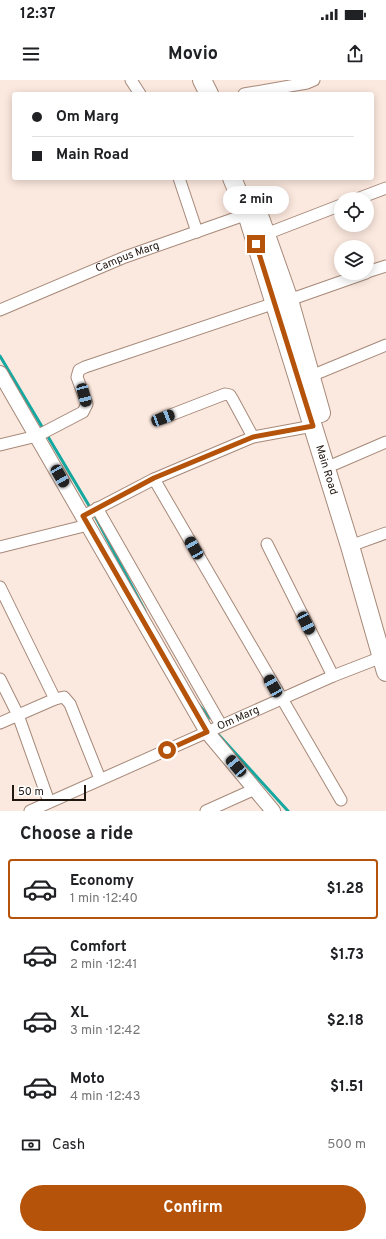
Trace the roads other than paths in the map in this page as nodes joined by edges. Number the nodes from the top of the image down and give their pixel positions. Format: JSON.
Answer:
{"nodes":[{"id":1,"x":131,"y":80,"type":"edge"},
{"id":2,"x":191,"y":80,"type":"edge"},
{"id":3,"x":202,"y":80,"type":"edge"},
{"id":4,"x":314,"y":80,"type":"edge"},
{"id":5,"x":139,"y":92,"type":"edge"},
{"id":6,"x":196,"y":92,"type":"edge"},
{"id":7,"x":208,"y":92,"type":"edge"},
{"id":8,"x":255,"y":92,"type":"edge"},
{"id":9,"x":180,"y":180,"type":"edge"},
{"id":10,"x":233,"y":180,"type":"edge"},
{"id":11,"x":244,"y":180,"type":"edge"},
{"id":12,"x":386,"y":188,"type":"edge"},
{"id":13,"x":374,"y":193,"type":"edge"},
{"id":14,"x":334,"y":208,"type":"edge"},
{"id":15,"x":252,"y":212,"type":"junction"},
{"id":16,"x":197,"y":232,"type":"junction"},
{"id":17,"x":266,"y":234,"type":"junction"},
{"id":18,"x":386,"y":266,"type":"edge"},
{"id":19,"x":374,"y":270,"type":"edge"},
{"id":20,"x":346,"y":280,"type":"edge"},
{"id":21,"x":282,"y":302,"type":"junction"},
{"id":22,"x":0,"y":310,"type":"edge"},
{"id":23,"x":386,"y":345,"type":"edge"},
{"id":24,"x":0,"y":373,"type":"edge"},
{"id":25,"x":311,"y":376,"type":"junction"},
{"id":26,"x":163,"y":418,"type":"dead end"},
{"id":27,"x":313,"y":426,"type":"junction"},
{"id":28,"x":37,"y":436,"type":"junction"},
{"id":29,"x":253,"y":437,"type":"junction"},
{"id":30,"x":386,"y":442,"type":"edge"},
{"id":31,"x":0,"y":445,"type":"edge"},
{"id":32,"x":335,"y":464,"type":"junction"},
{"id":33,"x":154,"y":478,"type":"junction"},
{"id":34,"x":90,"y":514,"type":"junction"},
{"id":35,"x":386,"y":533,"type":"edge"},
{"id":36,"x":267,"y":544,"type":"dead end"},
{"id":37,"x":355,"y":544,"type":"junction"},
{"id":38,"x":0,"y":548,"type":"edge"},
{"id":39,"x":0,"y":587,"type":"edge"},
{"id":40,"x":383,"y":633,"type":"edge"},
{"id":41,"x":384,"y":665,"type":"edge"},
{"id":42,"x":333,"y":676,"type":"junction"},
{"id":43,"x":0,"y":680,"type":"edge"},
{"id":44,"x":55,"y":700,"type":"junction"},
{"id":45,"x":281,"y":700,"type":"junction"},
{"id":46,"x":18,"y":715,"type":"junction"},
{"id":47,"x":0,"y":723,"type":"edge"},
{"id":48,"x":221,"y":726,"type":"junction"},
{"id":49,"x":207,"y":732,"type":"junction"},
{"id":50,"x":100,"y":779,"type":"junction"},
{"id":51,"x":255,"y":789,"type":"junction"},
{"id":52,"x":341,"y":800,"type":"dead end"},
{"id":53,"x":40,"y":808,"type":"edge"},
{"id":54,"x":206,"y":811,"type":"edge"},
{"id":55,"x":273,"y":811,"type":"edge"}],
"edges":[{"from":1,"to":5,"type":"street"},
{"from":2,"to":6,"type":"main road"},
{"from":3,"to":7,"type":"main road"},
{"from":4,"to":8,"type":"street"},
{"from":9,"to":16,"type":"street"},
{"from":10,"to":15,"type":"main road","name":"Main Road"},
{"from":11,"to":15,"type":"main road","name":"Main Road"},
{"from":12,"to":13,"type":"street"},
{"from":14,"to":17,"type":"street"},
{"from":15,"to":16,"type":"street","name":"Campus Marg"},
{"from":15,"to":17,"type":"main road","name":"Main Road"},
{"from":15,"to":21,"type":"main road","name":"Main Road"},
{"from":16,"to":22,"type":"street","name":"Campus Marg"},
{"from":17,"to":21,"type":"main road","name":"Main Road"},
{"from":18,"to":19,"type":"street"},
{"from":20,"to":21,"type":"street"},
{"from":21,"to":25,"type":"main road","name":"Main Road"},
{"from":21,"to":27,"type":"main road","name":"Main Road"},
{"from":21,"to":28,"type":"street"},
{"from":23,"to":25,"type":"street"},
{"from":24,"to":28,"type":"street"},
{"from":25,"to":32,"type":"main road","name":"Main Road"},
{"from":26,"to":29,"type":"street"},
{"from":27,"to":29,"type":"street"},
{"from":27,"to":37,"type":"main road","name":"Main Road"},
{"from":28,"to":31,"type":"street"},
{"from":28,"to":34,"type":"street"},
{"from":29,"to":33,"type":"street"},
{"from":30,"to":32,"type":"street"},
{"from":32,"to":37,"type":"main road","name":"Main Road"},
{"from":33,"to":34,"type":"street"},
{"from":33,"to":45,"type":"street"},
{"from":34,"to":38,"type":"street"},
{"from":34,"to":48,"type":"street"},
{"from":34,"to":49,"type":"street"},
{"from":35,"to":37,"type":"street"},
{"from":36,"to":42,"type":"street"},
{"from":37,"to":40,"type":"main road","name":"Main Road"},
{"from":39,"to":44,"type":"street"},
{"from":40,"to":41,"type":"main road","name":"Main Road"},
{"from":41,"to":42,"type":"street","name":"Om Marg"},
{"from":42,"to":45,"type":"street","name":"Om Marg"},
{"from":43,"to":46,"type":"street"},
{"from":44,"to":46,"type":"street"},
{"from":44,"to":50,"type":"street"},
{"from":45,"to":48,"type":"street","name":"Om Marg"},
{"from":45,"to":52,"type":"street"},
{"from":46,"to":47,"type":"street"},
{"from":46,"to":53,"type":"street"},
{"from":48,"to":49,"type":"street","name":"Om Marg"},
{"from":49,"to":50,"type":"street","name":"Om Marg"},
{"from":49,"to":51,"type":"street"},
{"from":50,"to":53,"type":"street","name":"Om Marg"},
{"from":51,"to":54,"type":"street"},
{"from":51,"to":55,"type":"street"}]}
